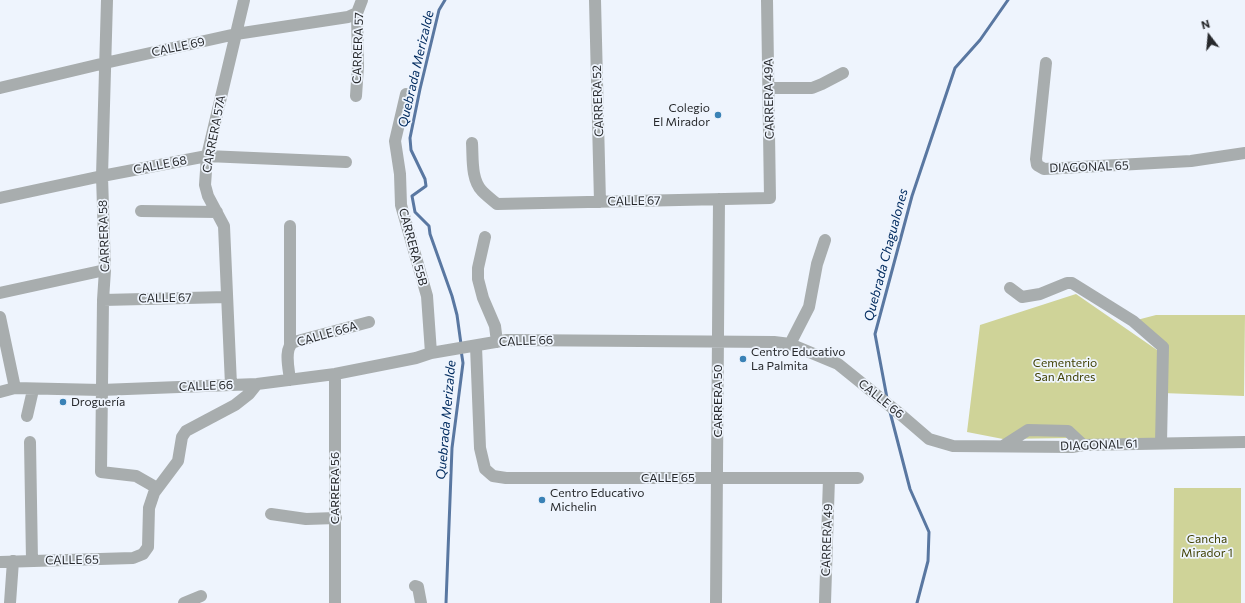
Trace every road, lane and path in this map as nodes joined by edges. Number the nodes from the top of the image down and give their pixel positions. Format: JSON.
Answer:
{"nodes":[{"id":1,"x":107,"y":0,"type":"edge"},
{"id":2,"x":244,"y":0,"type":"edge"},
{"id":3,"x":362,"y":0,"type":"edge"},
{"id":4,"x":595,"y":0,"type":"edge"},
{"id":5,"x":767,"y":0,"type":"edge"},
{"id":6,"x":357,"y":13,"type":"junction"},
{"id":7,"x":236,"y":34,"type":"junction"},
{"id":8,"x":105,"y":62,"type":"junction"},
{"id":9,"x":1046,"y":63,"type":"dead end"},
{"id":10,"x":843,"y":73,"type":"dead end"},
{"id":11,"x":0,"y":88,"type":"edge"},
{"id":12,"x":769,"y":88,"type":"junction"},
{"id":13,"x":406,"y":94,"type":"dead end"},
{"id":14,"x":356,"y":96,"type":"dead end"},
{"id":15,"x":472,"y":143,"type":"dead end"},
{"id":16,"x":1245,"y":153,"type":"edge"},
{"id":17,"x":207,"y":156,"type":"junction"},
{"id":18,"x":346,"y":162,"type":"dead end"},
{"id":19,"x":102,"y":176,"type":"junction"},
{"id":20,"x":0,"y":198,"type":"edge"},
{"id":21,"x":770,"y":198,"type":"joint"},
{"id":22,"x":719,"y":199,"type":"junction"},
{"id":23,"x":600,"y":202,"type":"junction"},
{"id":24,"x":141,"y":211,"type":"dead end"},
{"id":25,"x":217,"y":212,"type":"junction"},
{"id":26,"x":290,"y":226,"type":"dead end"},
{"id":27,"x":485,"y":237,"type":"dead end"},
{"id":28,"x":825,"y":240,"type":"dead end"},
{"id":29,"x":106,"y":270,"type":"junction"},
{"id":30,"x":1010,"y":288,"type":"dead end"},
{"id":31,"x":0,"y":293,"type":"edge"},
{"id":32,"x":227,"y":297,"type":"junction"},
{"id":33,"x":103,"y":300,"type":"junction"},
{"id":34,"x":0,"y":317,"type":"edge"},
{"id":35,"x":369,"y":322,"type":"dead end"},
{"id":36,"x":717,"y":341,"type":"junction"},
{"id":37,"x":497,"y":342,"type":"junction"},
{"id":38,"x":790,"y":344,"type":"junction"},
{"id":39,"x":475,"y":346,"type":"junction"},
{"id":40,"x":289,"y":347,"type":"junction"},
{"id":41,"x":431,"y":353,"type":"junction"},
{"id":42,"x":335,"y":374,"type":"junction"},
{"id":43,"x":290,"y":380,"type":"junction"},
{"id":44,"x":257,"y":384,"type":"junction"},
{"id":45,"x":231,"y":385,"type":"junction"},
{"id":46,"x":15,"y":388,"type":"junction"},
{"id":47,"x":33,"y":390,"type":"junction"},
{"id":48,"x":101,"y":390,"type":"junction"},
{"id":49,"x":0,"y":392,"type":"edge"},
{"id":50,"x":27,"y":416,"type":"dead end"},
{"id":51,"x":30,"y":442,"type":"dead end"},
{"id":52,"x":1245,"y":442,"type":"edge"},
{"id":53,"x":1161,"y":443,"type":"junction"},
{"id":54,"x":1083,"y":445,"type":"junction"},
{"id":55,"x":953,"y":446,"type":"joint"},
{"id":56,"x":1003,"y":446,"type":"junction"},
{"id":57,"x":718,"y":478,"type":"junction"},
{"id":58,"x":829,"y":478,"type":"junction"},
{"id":59,"x":858,"y":478,"type":"dead end"},
{"id":60,"x":157,"y":488,"type":"junction"},
{"id":61,"x":271,"y":514,"type":"dead end"},
{"id":62,"x":336,"y":518,"type":"junction"},
{"id":63,"x":13,"y":561,"type":"junction"},
{"id":64,"x":32,"y":561,"type":"junction"},
{"id":65,"x":0,"y":562,"type":"edge"},
{"id":66,"x":415,"y":586,"type":"dead end"},
{"id":67,"x":201,"y":596,"type":"dead end"},
{"id":68,"x":10,"y":603,"type":"edge"},
{"id":69,"x":184,"y":603,"type":"edge"},
{"id":70,"x":335,"y":603,"type":"edge"},
{"id":71,"x":421,"y":603,"type":"edge"},
{"id":72,"x":716,"y":603,"type":"edge"},
{"id":73,"x":826,"y":603,"type":"edge"}],
"edges":[{"from":1,"to":8,"type":"street","name":"CARRERA 58"},
{"from":2,"to":7,"type":"street","name":"CARRERA 57A"},
{"from":3,"to":6,"type":"street","name":"CARRERA 57"},
{"from":4,"to":23,"type":"street","name":"CARRERA 52"},
{"from":5,"to":12,"type":"street","name":"CARRERA 49A"},
{"from":6,"to":7,"type":"street","name":"CALLE 69"},
{"from":6,"to":14,"type":"street","name":"CARRERA 57"},
{"from":7,"to":8,"type":"street","name":"CALLE 69"},
{"from":7,"to":17,"type":"street","name":"CARRERA 57A"},
{"from":8,"to":11,"type":"street","name":"CALLE 69"},
{"from":8,"to":19,"type":"street","name":"CARRERA 58"},
{"from":9,"to":16,"type":"street","name":"DIAGONAL 65"},
{"from":10,"to":12,"type":"street"},
{"from":12,"to":21,"type":"street","name":"CARRERA 49A"},
{"from":13,"to":41,"type":"street","name":"CARRERA 55B"},
{"from":15,"to":23,"type":"street","name":"CALLE 67"},
{"from":17,"to":18,"type":"street","name":"CALLE 68"},
{"from":17,"to":19,"type":"street","name":"CALLE 68"},
{"from":17,"to":25,"type":"street","name":"CARRERA 57A"},
{"from":19,"to":20,"type":"street","name":"CALLE 68"},
{"from":19,"to":29,"type":"street","name":"CARRERA 58"},
{"from":21,"to":22,"type":"street","name":"CALLE 67"},
{"from":22,"to":23,"type":"street","name":"CALLE 67"},
{"from":22,"to":36,"type":"street","name":"CARRERA 50"},
{"from":24,"to":25,"type":"street"},
{"from":25,"to":32,"type":"street","name":"CARRERA 57A"},
{"from":26,"to":40,"type":"street"},
{"from":27,"to":37,"type":"street"},
{"from":28,"to":38,"type":"street"},
{"from":29,"to":31,"type":"street"},
{"from":29,"to":33,"type":"street","name":"CARRERA 58"},
{"from":30,"to":53,"type":"street"},
{"from":32,"to":33,"type":"street","name":"CALLE 67"},
{"from":32,"to":45,"type":"street","name":"CARRERA 57A"},
{"from":33,"to":48,"type":"street","name":"CARRERA 58"},
{"from":34,"to":46,"type":"street"},
{"from":35,"to":40,"type":"street","name":"CALLE 66A"},
{"from":36,"to":37,"type":"street","name":"CALLE 66"},
{"from":36,"to":38,"type":"street","name":"CALLE 66"},
{"from":36,"to":57,"type":"street","name":"CARRERA 50"},
{"from":37,"to":39,"type":"street","name":"CALLE 66"},
{"from":38,"to":55,"type":"street","name":"CALLE 66"},
{"from":39,"to":41,"type":"street","name":"CALLE 66"},
{"from":39,"to":57,"type":"street","name":"CALLE 65"},
{"from":40,"to":43,"type":"street"},
{"from":41,"to":42,"type":"street","name":"CALLE 66"},
{"from":42,"to":43,"type":"street","name":"CALLE 66"},
{"from":42,"to":62,"type":"street","name":"CARRERA 56"},
{"from":43,"to":44,"type":"street","name":"CALLE 66"},
{"from":44,"to":45,"type":"street","name":"CALLE 66"},
{"from":44,"to":60,"type":"street"},
{"from":45,"to":48,"type":"street","name":"CALLE 66"},
{"from":46,"to":47,"type":"street","name":"CALLE 66"},
{"from":46,"to":49,"type":"street","name":"CALLE 66"},
{"from":47,"to":48,"type":"street","name":"CALLE 66"},
{"from":47,"to":50,"type":"street"},
{"from":48,"to":60,"type":"street","name":"CARRERA 58"},
{"from":51,"to":64,"type":"street"},
{"from":52,"to":53,"type":"street","name":"DIAGONAL 61"},
{"from":53,"to":54,"type":"street","name":"DIAGONAL 61"},
{"from":54,"to":56,"type":"street","name":"DIAGONAL 61"},
{"from":54,"to":56,"type":"street"},
{"from":55,"to":56,"type":"street","name":"DIAGONAL 61"},
{"from":57,"to":58,"type":"street","name":"CALLE 65"},
{"from":57,"to":72,"type":"street","name":"CARRERA 50"},
{"from":58,"to":59,"type":"street","name":"CALLE 65"},
{"from":58,"to":73,"type":"street","name":"CARRERA 49"},
{"from":60,"to":64,"type":"street","name":"CALLE 65"},
{"from":61,"to":62,"type":"street"},
{"from":62,"to":70,"type":"street","name":"CARRERA 56"},
{"from":63,"to":64,"type":"street","name":"CALLE 65"},
{"from":63,"to":65,"type":"street","name":"CALLE 65"},
{"from":63,"to":68,"type":"street"},
{"from":66,"to":71,"type":"street"},
{"from":67,"to":69,"type":"street"}]}
